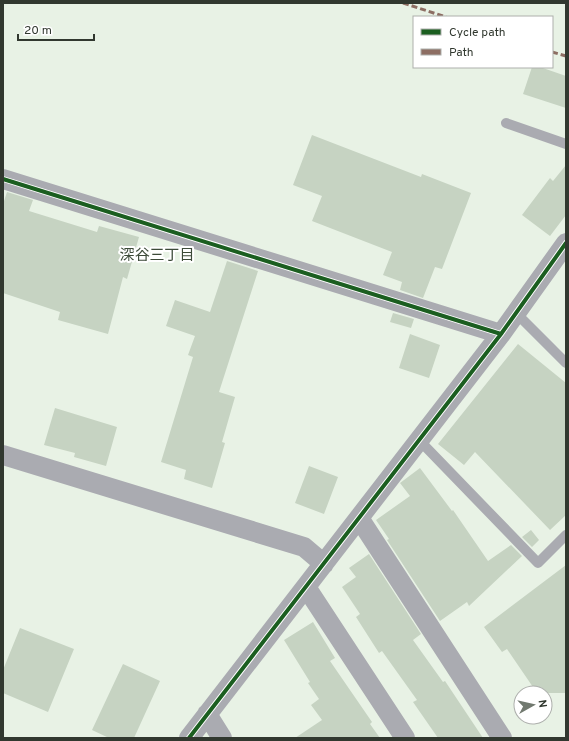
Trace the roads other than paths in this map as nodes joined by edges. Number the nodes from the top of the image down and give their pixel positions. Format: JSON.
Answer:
{"nodes":[{"id":1,"x":506,"y":123,"type":"dead end"},
{"id":2,"x":566,"y":144,"type":"edge"},
{"id":3,"x":3,"y":179,"type":"edge"},
{"id":4,"x":566,"y":243,"type":"edge"},
{"id":5,"x":516,"y":313,"type":"junction"},
{"id":6,"x":501,"y":334,"type":"junction"},
{"id":7,"x":566,"y":363,"type":"edge"},
{"id":8,"x":419,"y":440,"type":"junction"},
{"id":9,"x":3,"y":455,"type":"edge"},
{"id":10,"x":359,"y":518,"type":"junction"},
{"id":11,"x":566,"y":535,"type":"edge"},
{"id":12,"x":324,"y":564,"type":"junction"},
{"id":13,"x":306,"y":587,"type":"junction"},
{"id":14,"x":207,"y":714,"type":"junction"},
{"id":15,"x":189,"y":738,"type":"edge"},
{"id":16,"x":222,"y":738,"type":"edge"},
{"id":17,"x":405,"y":738,"type":"edge"},
{"id":18,"x":502,"y":738,"type":"edge"}],
"edges":[{"from":1,"to":2,"type":"lane"},
{"from":3,"to":6,"type":"street"},
{"from":4,"to":5,"type":"street"},
{"from":5,"to":6,"type":"street"},
{"from":5,"to":7,"type":"lane"},
{"from":6,"to":8,"type":"street"},
{"from":8,"to":10,"type":"street"},
{"from":8,"to":11,"type":"lane"},
{"from":9,"to":12,"type":"street"},
{"from":10,"to":12,"type":"street"},
{"from":10,"to":18,"type":"street"},
{"from":12,"to":13,"type":"street"},
{"from":13,"to":14,"type":"street"},
{"from":13,"to":17,"type":"street"},
{"from":14,"to":15,"type":"street"},
{"from":14,"to":16,"type":"street"}]}
